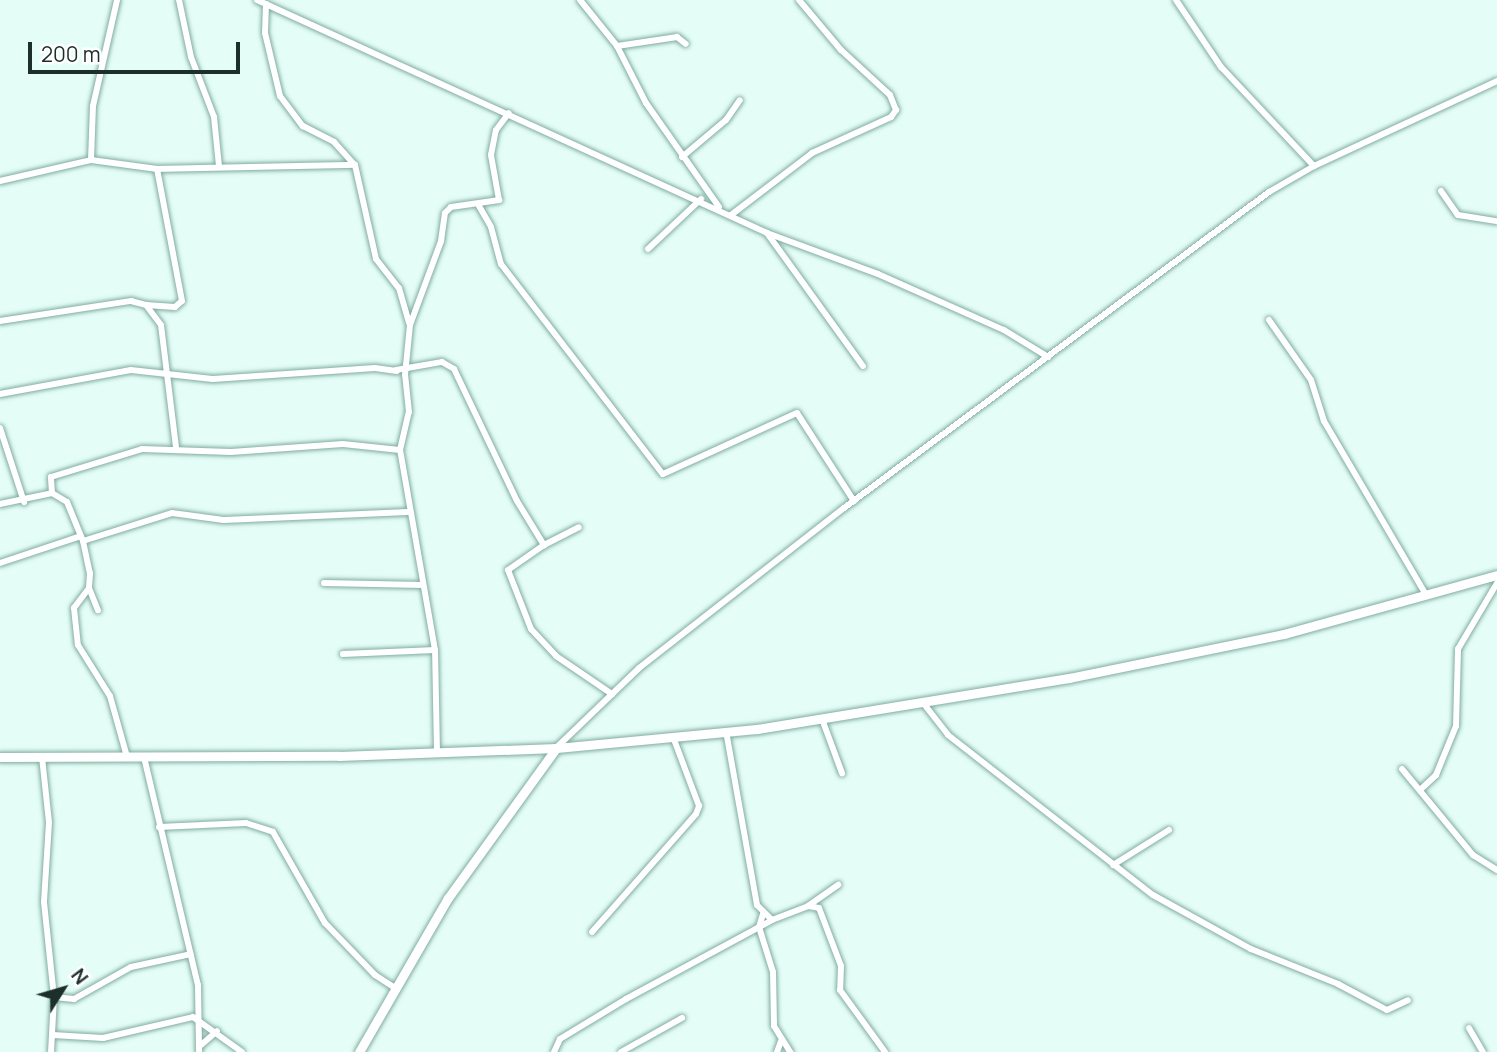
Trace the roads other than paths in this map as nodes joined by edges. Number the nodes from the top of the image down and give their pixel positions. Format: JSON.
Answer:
{"nodes":[{"id":1,"x":117,"y":0,"type":"edge"},
{"id":2,"x":179,"y":0,"type":"edge"},
{"id":3,"x":257,"y":0,"type":"edge"},
{"id":4,"x":580,"y":0,"type":"edge"},
{"id":5,"x":799,"y":0,"type":"edge"},
{"id":6,"x":1176,"y":0,"type":"edge"},
{"id":7,"x":266,"y":4,"type":"junction"},
{"id":8,"x":686,"y":44,"type":"dead end"},
{"id":9,"x":617,"y":46,"type":"junction"},
{"id":10,"x":1497,"y":81,"type":"edge"},
{"id":11,"x":740,"y":100,"type":"dead end"},
{"id":12,"x":509,"y":113,"type":"junction"},
{"id":13,"x":682,"y":157,"type":"junction"},
{"id":14,"x":91,"y":160,"type":"junction"},
{"id":15,"x":355,"y":165,"type":"junction"},
{"id":16,"x":219,"y":166,"type":"junction"},
{"id":17,"x":1314,"y":166,"type":"junction"},
{"id":18,"x":157,"y":169,"type":"junction"},
{"id":19,"x":0,"y":181,"type":"edge"},
{"id":20,"x":1441,"y":191,"type":"dead end"},
{"id":21,"x":701,"y":199,"type":"junction"},
{"id":22,"x":479,"y":206,"type":"junction"},
{"id":23,"x":721,"y":209,"type":"junction"},
{"id":24,"x":731,"y":215,"type":"junction"},
{"id":25,"x":1497,"y":221,"type":"edge"},
{"id":26,"x":767,"y":233,"type":"junction"},
{"id":27,"x":648,"y":249,"type":"dead end"},
{"id":28,"x":146,"y":305,"type":"junction"},
{"id":29,"x":1269,"y":320,"type":"dead end"},
{"id":30,"x":0,"y":321,"type":"edge"},
{"id":31,"x":410,"y":326,"type":"junction"},
{"id":32,"x":1048,"y":357,"type":"junction"},
{"id":33,"x":863,"y":366,"type":"dead end"},
{"id":34,"x":405,"y":371,"type":"junction"},
{"id":35,"x":164,"y":372,"type":"junction"},
{"id":36,"x":0,"y":394,"type":"edge"},
{"id":37,"x":0,"y":428,"type":"edge"},
{"id":38,"x":176,"y":447,"type":"junction"},
{"id":39,"x":400,"y":450,"type":"junction"},
{"id":40,"x":53,"y":489,"type":"junction"},
{"id":41,"x":853,"y":500,"type":"junction"},
{"id":42,"x":24,"y":502,"type":"junction"},
{"id":43,"x":0,"y":504,"type":"edge"},
{"id":44,"x":408,"y":512,"type":"junction"},
{"id":45,"x":579,"y":527,"type":"dead end"},
{"id":46,"x":82,"y":539,"type":"junction"},
{"id":47,"x":544,"y":545,"type":"junction"},
{"id":48,"x":0,"y":562,"type":"edge"},
{"id":49,"x":1497,"y":575,"type":"edge"},
{"id":50,"x":324,"y":583,"type":"dead end"},
{"id":51,"x":1497,"y":583,"type":"edge"},
{"id":52,"x":423,"y":584,"type":"junction"},
{"id":53,"x":89,"y":588,"type":"junction"},
{"id":54,"x":1426,"y":595,"type":"junction"},
{"id":55,"x":98,"y":610,"type":"dead end"},
{"id":56,"x":435,"y":650,"type":"junction"},
{"id":57,"x":343,"y":654,"type":"dead end"},
{"id":58,"x":612,"y":694,"type":"junction"},
{"id":59,"x":924,"y":704,"type":"junction"},
{"id":60,"x":822,"y":719,"type":"junction"},
{"id":61,"x":726,"y":731,"type":"junction"},
{"id":62,"x":673,"y":737,"type":"junction"},
{"id":63,"x":556,"y":748,"type":"junction"},
{"id":64,"x":437,"y":752,"type":"junction"},
{"id":65,"x":0,"y":757,"type":"edge"},
{"id":66,"x":42,"y":757,"type":"junction"},
{"id":67,"x":127,"y":757,"type":"junction"},
{"id":68,"x":144,"y":757,"type":"junction"},
{"id":69,"x":1402,"y":769,"type":"dead end"},
{"id":70,"x":842,"y":773,"type":"dead end"},
{"id":71,"x":1420,"y":790,"type":"junction"},
{"id":72,"x":159,"y":827,"type":"junction"},
{"id":73,"x":1169,"y":830,"type":"dead end"},
{"id":74,"x":1113,"y":865,"type":"junction"},
{"id":75,"x":1497,"y":870,"type":"edge"},
{"id":76,"x":838,"y":885,"type":"dead end"},
{"id":77,"x":808,"y":906,"type":"junction"},
{"id":78,"x":763,"y":914,"type":"junction"},
{"id":79,"x":772,"y":919,"type":"junction"},
{"id":80,"x":759,"y":927,"type":"junction"},
{"id":81,"x":592,"y":932,"type":"dead end"},
{"id":82,"x":191,"y":954,"type":"junction"},
{"id":83,"x":396,"y":988,"type":"junction"},
{"id":84,"x":54,"y":998,"type":"junction"},
{"id":85,"x":1408,"y":1000,"type":"dead end"},
{"id":86,"x":682,"y":1018,"type":"dead end"},
{"id":87,"x":200,"y":1020,"type":"junction"},
{"id":88,"x":1469,"y":1028,"type":"dead end"},
{"id":89,"x":217,"y":1031,"type":"junction"},
{"id":90,"x":53,"y":1035,"type":"junction"},
{"id":91,"x":781,"y":1041,"type":"junction"},
{"id":92,"x":200,"y":1048,"type":"edge"},
{"id":93,"x":51,"y":1052,"type":"edge"},
{"id":94,"x":242,"y":1052,"type":"edge"},
{"id":95,"x":359,"y":1052,"type":"edge"},
{"id":96,"x":554,"y":1052,"type":"edge"},
{"id":97,"x":621,"y":1052,"type":"edge"},
{"id":98,"x":777,"y":1052,"type":"edge"},
{"id":99,"x":790,"y":1052,"type":"edge"},
{"id":100,"x":885,"y":1052,"type":"edge"},
{"id":101,"x":1483,"y":1052,"type":"edge"}],
"edges":[{"from":1,"to":14,"type":"street"},
{"from":2,"to":16,"type":"street"},
{"from":3,"to":7,"type":"street"},
{"from":4,"to":9,"type":"street"},
{"from":5,"to":24,"type":"street"},
{"from":6,"to":17,"type":"street"},
{"from":7,"to":12,"type":"street"},
{"from":7,"to":15,"type":"street"},
{"from":8,"to":9,"type":"street"},
{"from":9,"to":13,"type":"street"},
{"from":10,"to":17,"type":"street"},
{"from":11,"to":13,"type":"street"},
{"from":12,"to":21,"type":"street"},
{"from":12,"to":22,"type":"street"},
{"from":13,"to":23,"type":"street"},
{"from":14,"to":18,"type":"street"},
{"from":14,"to":19,"type":"street"},
{"from":15,"to":16,"type":"street"},
{"from":15,"to":31,"type":"street"},
{"from":16,"to":18,"type":"street"},
{"from":17,"to":32,"type":"street"},
{"from":18,"to":28,"type":"street"},
{"from":20,"to":25,"type":"street"},
{"from":21,"to":23,"type":"street"},
{"from":21,"to":27,"type":"street"},
{"from":22,"to":31,"type":"street"},
{"from":22,"to":41,"type":"street"},
{"from":23,"to":24,"type":"street"},
{"from":24,"to":26,"type":"street"},
{"from":26,"to":32,"type":"street"},
{"from":26,"to":33,"type":"street"},
{"from":28,"to":30,"type":"street"},
{"from":28,"to":35,"type":"street"},
{"from":29,"to":54,"type":"street"},
{"from":31,"to":34,"type":"street"},
{"from":32,"to":41,"type":"street"},
{"from":34,"to":35,"type":"street"},
{"from":34,"to":39,"type":"street"},
{"from":34,"to":47,"type":"street"},
{"from":35,"to":36,"type":"street"},
{"from":35,"to":38,"type":"street"},
{"from":37,"to":42,"type":"street"},
{"from":38,"to":39,"type":"street"},
{"from":38,"to":40,"type":"street"},
{"from":39,"to":44,"type":"street"},
{"from":40,"to":42,"type":"street"},
{"from":40,"to":46,"type":"street"},
{"from":41,"to":58,"type":"street"},
{"from":42,"to":43,"type":"street"},
{"from":44,"to":46,"type":"street"},
{"from":44,"to":52,"type":"street"},
{"from":45,"to":47,"type":"street"},
{"from":46,"to":48,"type":"street"},
{"from":46,"to":53,"type":"street"},
{"from":47,"to":58,"type":"street"},
{"from":49,"to":54,"type":"main road"},
{"from":50,"to":52,"type":"street"},
{"from":51,"to":71,"type":"street"},
{"from":52,"to":56,"type":"street"},
{"from":53,"to":55,"type":"street"},
{"from":53,"to":67,"type":"street"},
{"from":54,"to":59,"type":"main road"},
{"from":56,"to":57,"type":"street"},
{"from":56,"to":64,"type":"street"},
{"from":58,"to":63,"type":"street"},
{"from":59,"to":60,"type":"main road"},
{"from":59,"to":74,"type":"street"},
{"from":60,"to":61,"type":"main road"},
{"from":60,"to":70,"type":"street"},
{"from":61,"to":62,"type":"main road"},
{"from":61,"to":78,"type":"street"},
{"from":62,"to":63,"type":"main road"},
{"from":62,"to":81,"type":"street"},
{"from":63,"to":64,"type":"main road"},
{"from":63,"to":83,"type":"main road"},
{"from":64,"to":68,"type":"main road"},
{"from":65,"to":66,"type":"main road"},
{"from":66,"to":67,"type":"main road"},
{"from":66,"to":84,"type":"street"},
{"from":67,"to":68,"type":"main road"},
{"from":68,"to":72,"type":"street"},
{"from":69,"to":71,"type":"street"},
{"from":71,"to":75,"type":"street"},
{"from":72,"to":82,"type":"street"},
{"from":72,"to":83,"type":"street"},
{"from":73,"to":74,"type":"street"},
{"from":74,"to":85,"type":"street"},
{"from":76,"to":77,"type":"street"},
{"from":77,"to":79,"type":"street"},
{"from":77,"to":100,"type":"street"},
{"from":78,"to":79,"type":"street"},
{"from":78,"to":80,"type":"street"},
{"from":79,"to":80,"type":"street"},
{"from":80,"to":91,"type":"street"},
{"from":80,"to":96,"type":"street"},
{"from":82,"to":84,"type":"street"},
{"from":82,"to":87,"type":"street"},
{"from":83,"to":95,"type":"main road"},
{"from":84,"to":90,"type":"street"},
{"from":86,"to":97,"type":"street"},
{"from":87,"to":89,"type":"street"},
{"from":87,"to":90,"type":"street"},
{"from":87,"to":92,"type":"street"},
{"from":88,"to":101,"type":"street"},
{"from":89,"to":92,"type":"street"},
{"from":89,"to":94,"type":"street"},
{"from":90,"to":93,"type":"street"},
{"from":91,"to":98,"type":"street"},
{"from":91,"to":99,"type":"street"}]}
